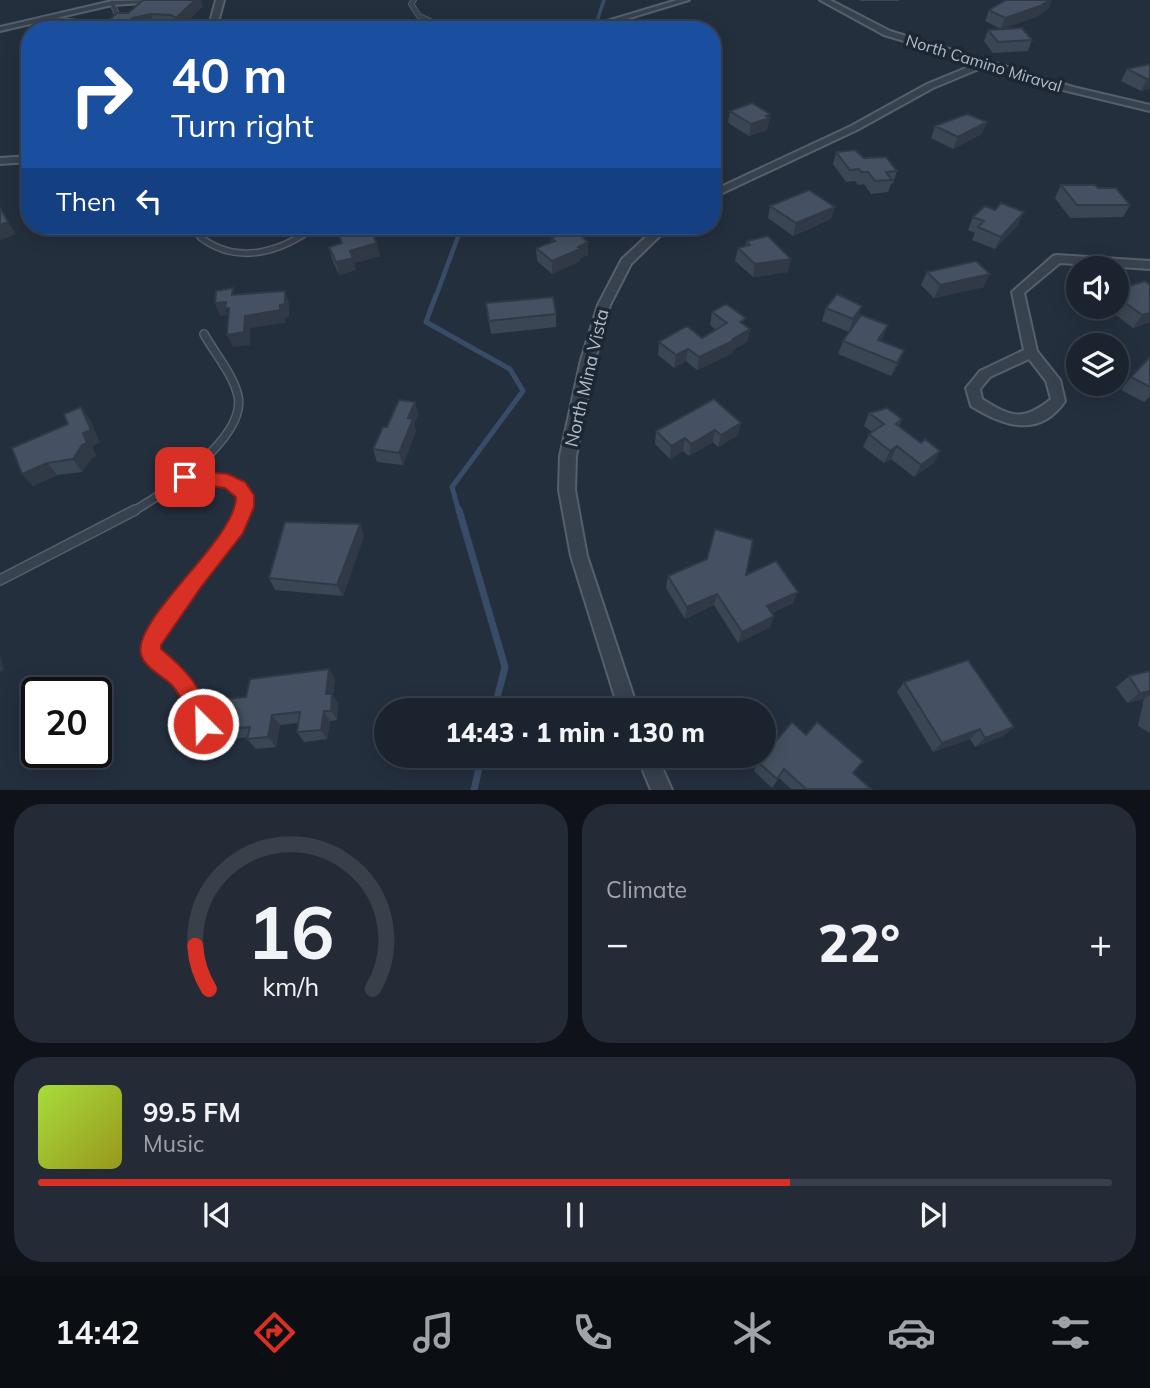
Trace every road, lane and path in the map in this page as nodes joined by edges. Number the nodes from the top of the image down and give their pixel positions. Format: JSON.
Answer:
{"nodes":[{"id":1,"x":158,"y":0,"type":"edge"},
{"id":2,"x":220,"y":0,"type":"edge"},
{"id":3,"x":414,"y":0,"type":"edge"},
{"id":4,"x":685,"y":0,"type":"edge"},
{"id":5,"x":824,"y":0,"type":"edge"},
{"id":6,"x":112,"y":3,"type":"junction"},
{"id":7,"x":44,"y":19,"type":"junction"},
{"id":8,"x":35,"y":21,"type":"edge"},
{"id":9,"x":72,"y":21,"type":"edge"},
{"id":10,"x":117,"y":21,"type":"edge"},
{"id":11,"x":214,"y":21,"type":"edge"},
{"id":12,"x":432,"y":21,"type":"edge"},
{"id":13,"x":612,"y":21,"type":"edge"},
{"id":14,"x":21,"y":24,"type":"edge"},
{"id":15,"x":0,"y":29,"type":"edge"},
{"id":16,"x":984,"y":64,"type":"junction"},
{"id":17,"x":1150,"y":108,"type":"edge"},
{"id":18,"x":21,"y":160,"type":"edge"},
{"id":19,"x":0,"y":161,"type":"edge"},
{"id":20,"x":721,"y":191,"type":"edge"},
{"id":21,"x":200,"y":235,"type":"edge"},
{"id":22,"x":302,"y":235,"type":"edge"},
{"id":23,"x":654,"y":235,"type":"edge"},
{"id":24,"x":1150,"y":265,"type":"edge"},
{"id":25,"x":204,"y":334,"type":"dead end"},
{"id":26,"x":1031,"y":352,"type":"junction"},
{"id":27,"x":185,"y":477,"type":"junction"},
{"id":28,"x":0,"y":580,"type":"edge"},
{"id":29,"x":624,"y":698,"type":"edge"},
{"id":30,"x":203,"y":724,"type":"dead end"},
{"id":31,"x":652,"y":768,"type":"edge"},
{"id":32,"x":662,"y":789,"type":"edge"}],
"edges":[{"from":1,"to":6,"type":"street"},
{"from":2,"to":11,"type":"street"},
{"from":3,"to":12,"type":"lane"},
{"from":4,"to":13,"type":"street"},
{"from":5,"to":16,"type":"street","name":"North Camino Miraval"},
{"from":6,"to":7,"type":"street"},
{"from":6,"to":10,"type":"lane"},
{"from":7,"to":8,"type":"street"},
{"from":7,"to":9,"type":"lane"},
{"from":14,"to":15,"type":"street"},
{"from":16,"to":17,"type":"street","name":"North Camino Miraval"},
{"from":16,"to":20,"type":"street"},
{"from":18,"to":19,"type":"street"},
{"from":21,"to":22,"type":"lane"},
{"from":23,"to":29,"type":"street","name":"North Mina Vista"},
{"from":24,"to":26,"type":"street"},
{"from":25,"to":27,"type":"lane"},
{"from":26,"to":26,"type":"street"},
{"from":27,"to":28,"type":"lane"},
{"from":27,"to":30,"type":"lane"},
{"from":31,"to":32,"type":"street"}]}
